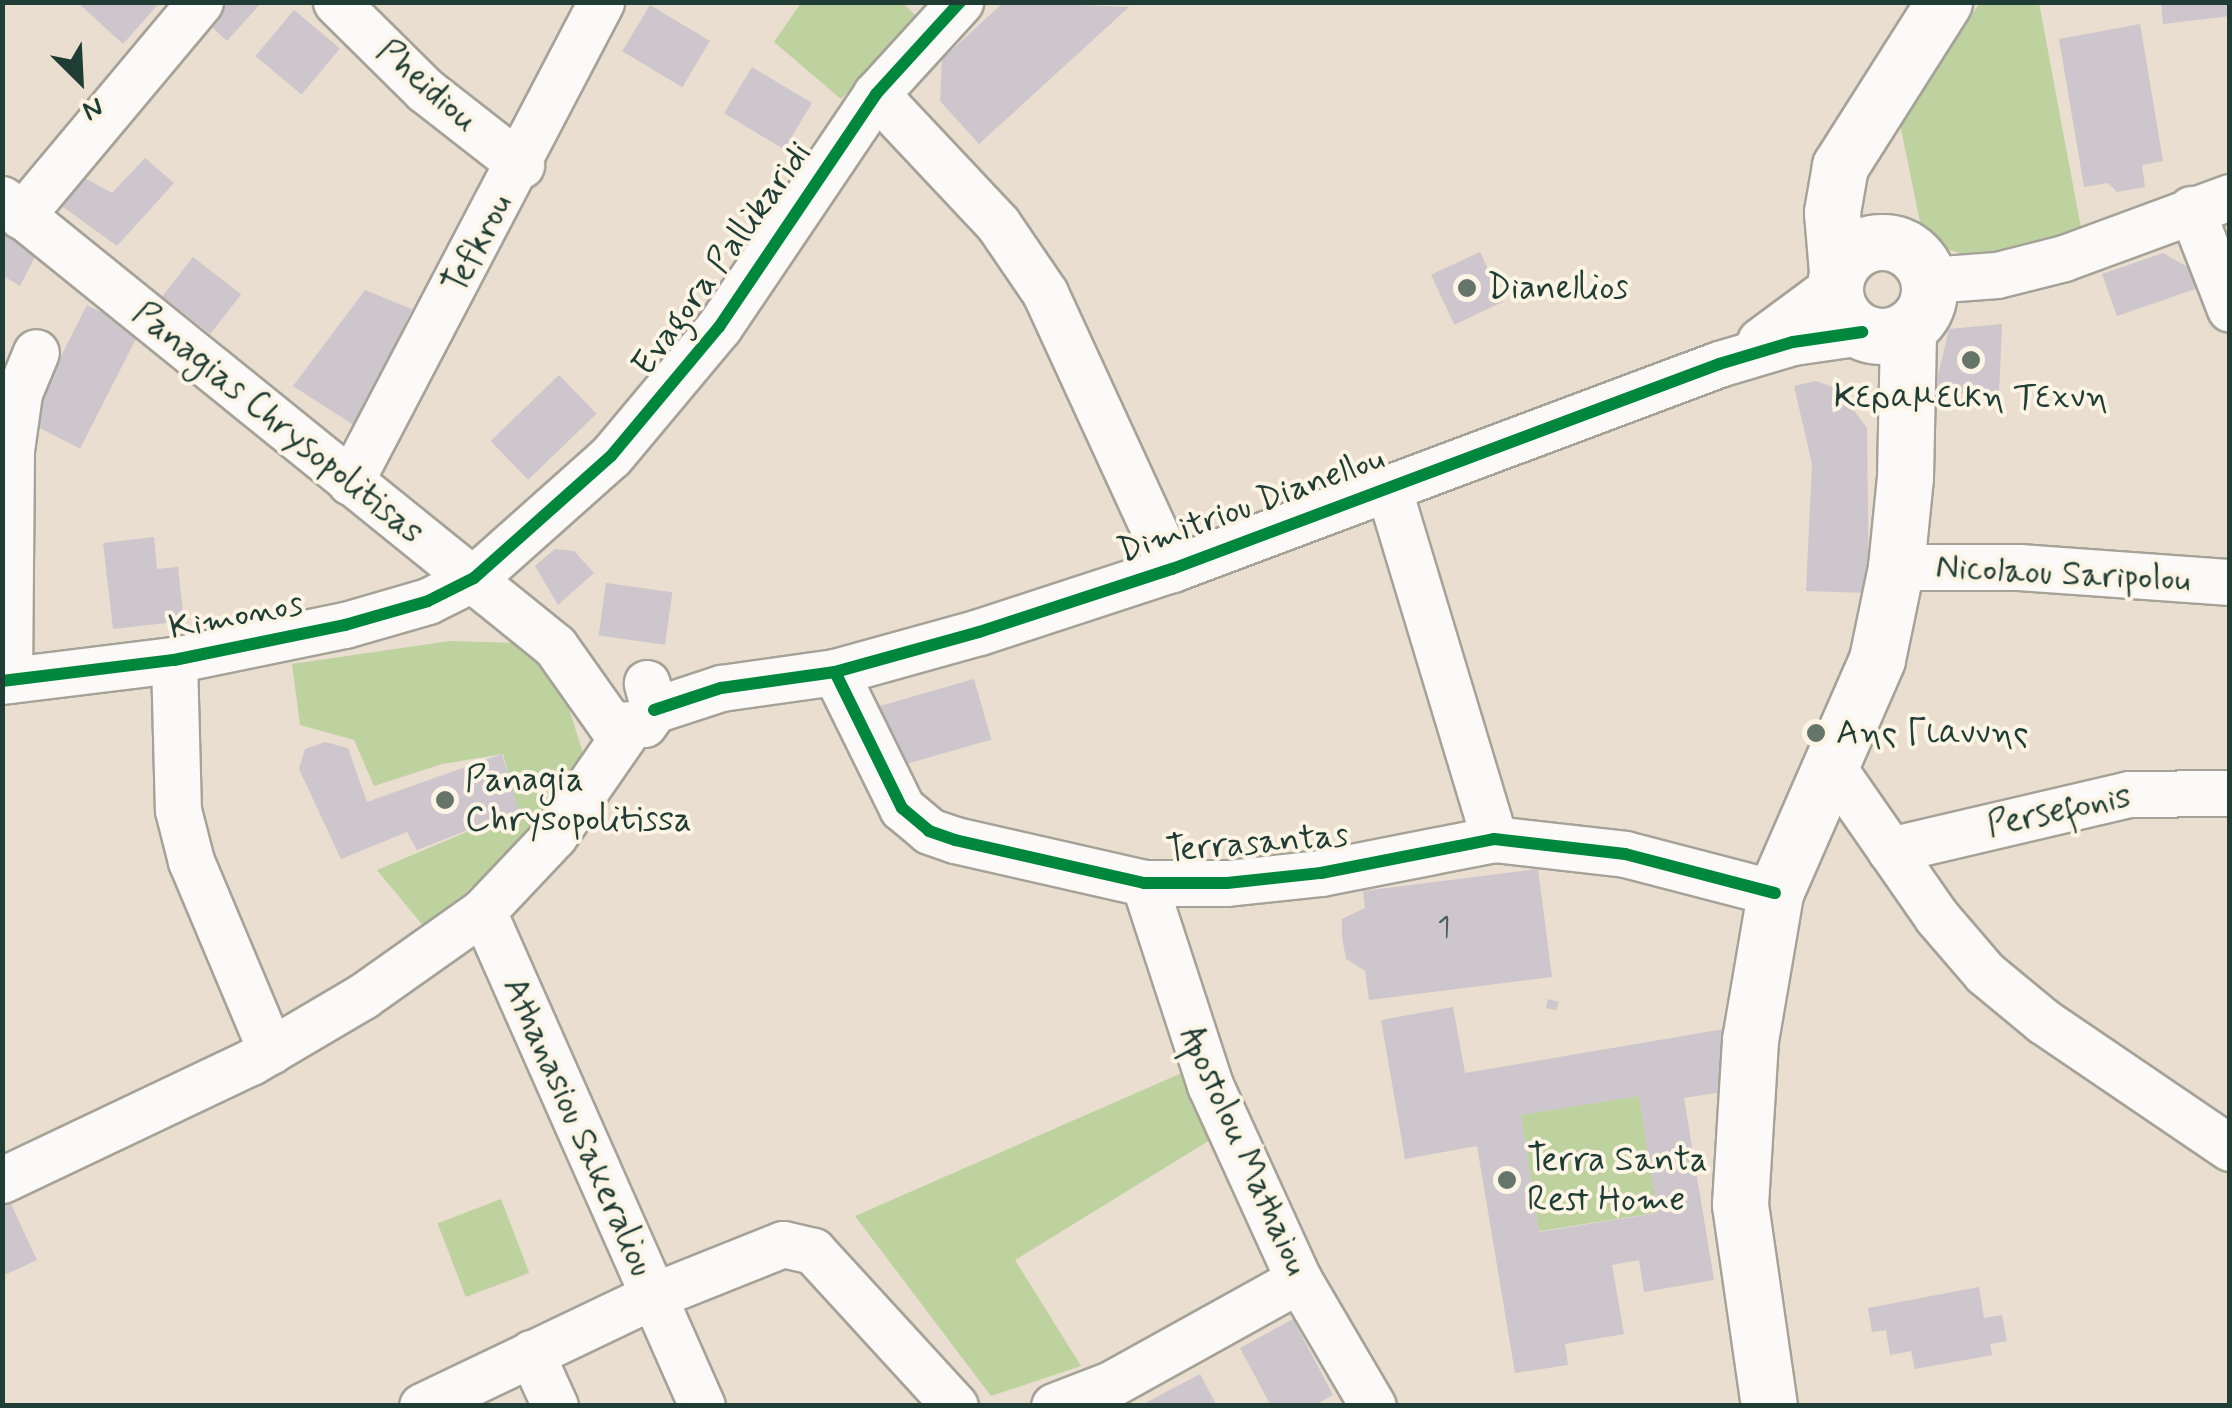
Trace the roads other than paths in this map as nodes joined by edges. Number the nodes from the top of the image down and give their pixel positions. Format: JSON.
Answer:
{"nodes":[{"id":1,"x":200,"y":2,"type":"edge"},
{"id":2,"x":336,"y":2,"type":"edge"},
{"id":3,"x":601,"y":2,"type":"edge"},
{"id":4,"x":960,"y":2,"type":"edge"},
{"id":5,"x":1944,"y":2,"type":"edge"},
{"id":6,"x":876,"y":94,"type":"junction"},
{"id":7,"x":1866,"y":127,"type":"junction"},
{"id":8,"x":520,"y":166,"type":"junction"},
{"id":9,"x":2210,"y":203,"type":"edge"},
{"id":10,"x":12,"y":207,"type":"edge"},
{"id":11,"x":1836,"y":279,"type":"junction"},
{"id":12,"x":1899,"y":296,"type":"junction"},
{"id":13,"x":2230,"y":309,"type":"edge"},
{"id":14,"x":36,"y":352,"type":"dead end"},
{"id":15,"x":1718,"y":364,"type":"junction"},
{"id":16,"x":350,"y":482,"type":"junction"},
{"id":17,"x":1388,"y":487,"type":"junction"},
{"id":18,"x":1896,"y":567,"type":"junction"},
{"id":19,"x":1172,"y":569,"type":"junction"},
{"id":20,"x":474,"y":578,"type":"junction"},
{"id":21,"x":2230,"y":582,"type":"edge"},
{"id":22,"x":174,"y":660,"type":"junction"},
{"id":23,"x":835,"y":672,"type":"junction"},
{"id":24,"x":6,"y":680,"type":"edge"},
{"id":25,"x":629,"y":699,"type":"junction"},
{"id":26,"x":1834,"y":769,"type":"junction"},
{"id":27,"x":2230,"y":793,"type":"edge"},
{"id":28,"x":1494,"y":838,"type":"junction"},
{"id":29,"x":1890,"y":850,"type":"junction"},
{"id":30,"x":1144,"y":883,"type":"junction"},
{"id":31,"x":1775,"y":893,"type":"junction"},
{"id":32,"x":483,"y":912,"type":"junction"},
{"id":33,"x":271,"y":1050,"type":"junction"},
{"id":34,"x":2230,"y":1148,"type":"edge"},
{"id":35,"x":2,"y":1180,"type":"edge"},
{"id":36,"x":1300,"y":1280,"type":"junction"},
{"id":37,"x":653,"y":1296,"type":"junction"},
{"id":38,"x":530,"y":1354,"type":"junction"},
{"id":39,"x":1115,"y":1395,"type":"edge"},
{"id":40,"x":422,"y":1406,"type":"edge"},
{"id":41,"x":555,"y":1406,"type":"edge"},
{"id":42,"x":702,"y":1406,"type":"edge"},
{"id":43,"x":955,"y":1406,"type":"edge"},
{"id":44,"x":1054,"y":1406,"type":"edge"},
{"id":45,"x":1373,"y":1406,"type":"edge"},
{"id":46,"x":1769,"y":1406,"type":"edge"}],
"edges":[{"from":1,"to":10,"type":"street"},
{"from":2,"to":8,"type":"street","name":"Pheidiou"},
{"from":3,"to":8,"type":"street","name":"Tefkrou"},
{"from":4,"to":6,"type":"street","name":"Evagora Pallikaridi"},
{"from":5,"to":7,"type":"main road"},
{"from":6,"to":19,"type":"street"},
{"from":6,"to":20,"type":"street","name":"Evagora Pallikaridi"},
{"from":7,"to":11,"type":"main road"},
{"from":7,"to":12,"type":"main road"},
{"from":8,"to":16,"type":"street","name":"Tefkrou"},
{"from":9,"to":12,"type":"street","name":"Dimitriou Dianellou"},
{"from":9,"to":13,"type":"street"},
{"from":10,"to":16,"type":"street","name":"Panagias Chrysopolitisas"},
{"from":11,"to":12,"type":"main road"},
{"from":11,"to":12,"type":"main road"},
{"from":11,"to":15,"type":"street","name":"Dimitriou Dianellou"},
{"from":12,"to":15,"type":"street","name":"Dimitriou Dianellou"},
{"from":12,"to":18,"type":"main road"},
{"from":14,"to":24,"type":"street"},
{"from":15,"to":17,"type":"street","name":"Dimitriou Dianellou"},
{"from":16,"to":20,"type":"street","name":"Panagias Chrysopolitisas"},
{"from":17,"to":19,"type":"street","name":"Dimitriou Dianellou"},
{"from":17,"to":28,"type":"street"},
{"from":18,"to":21,"type":"street","name":"Nicolaou Saripolou"},
{"from":18,"to":26,"type":"main road"},
{"from":19,"to":23,"type":"street","name":"Dimitriou Dianellou"},
{"from":20,"to":22,"type":"street","name":"Kimonos"},
{"from":20,"to":25,"type":"street","name":"Panagias Chrysopolitisas"},
{"from":22,"to":24,"type":"street","name":"Kimonos"},
{"from":22,"to":33,"type":"street"},
{"from":23,"to":25,"type":"street","name":"Dimitriou Dianellou"},
{"from":23,"to":30,"type":"street","name":"Terrasantas"},
{"from":25,"to":32,"type":"street"},
{"from":26,"to":29,"type":"street"},
{"from":26,"to":31,"type":"main road"},
{"from":27,"to":29,"type":"street","name":"Persefonis"},
{"from":28,"to":30,"type":"street","name":"Terrasantas"},
{"from":28,"to":31,"type":"street","name":"Terrasantas"},
{"from":29,"to":34,"type":"street"},
{"from":30,"to":36,"type":"street","name":"Apostolou Mathaiou"},
{"from":31,"to":46,"type":"main road"},
{"from":32,"to":33,"type":"street"},
{"from":32,"to":37,"type":"street","name":"Athanasiou Sakeraliou"},
{"from":33,"to":35,"type":"street"},
{"from":36,"to":39,"type":"street"},
{"from":36,"to":45,"type":"street","name":"Apostolou Mathaiou"},
{"from":37,"to":38,"type":"street"},
{"from":37,"to":42,"type":"street"},
{"from":37,"to":43,"type":"street","name":"Athanasiou Sakeraliou"},
{"from":38,"to":40,"type":"street"},
{"from":38,"to":41,"type":"street"},
{"from":39,"to":44,"type":"street"}]}
